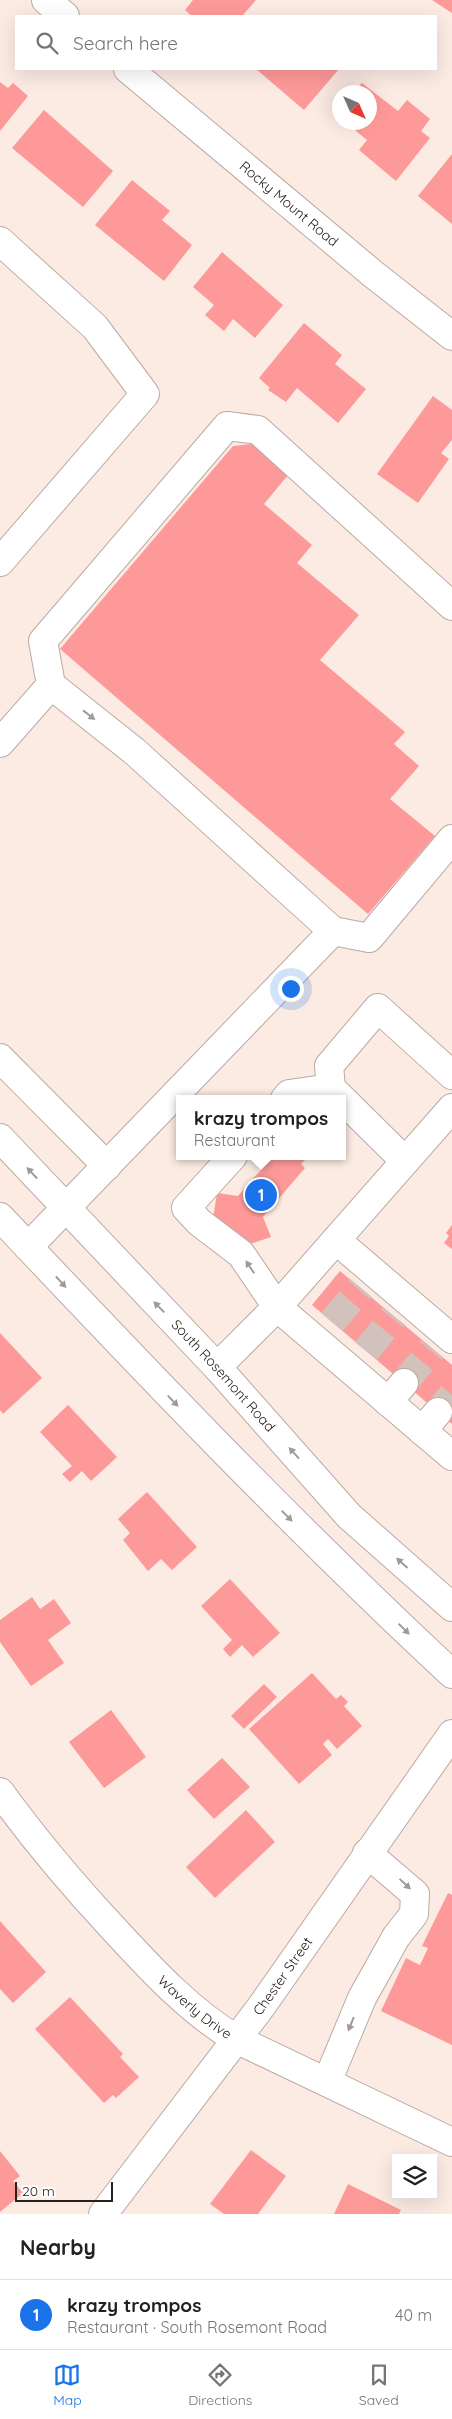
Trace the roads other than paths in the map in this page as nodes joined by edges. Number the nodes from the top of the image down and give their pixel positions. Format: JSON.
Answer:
{"nodes":[{"id":1,"x":46,"y":0,"type":"edge"},
{"id":2,"x":64,"y":15,"type":"edge"},
{"id":3,"x":129,"y":70,"type":"edge"},
{"id":4,"x":0,"y":241,"type":"edge"},
{"id":5,"x":452,"y":336,"type":"edge"},
{"id":6,"x":0,"y":562,"type":"edge"},
{"id":7,"x":452,"y":606,"type":"edge"},
{"id":8,"x":51,"y":685,"type":"junction"},
{"id":9,"x":0,"y":743,"type":"edge"},
{"id":10,"x":452,"y":839,"type":"edge"},
{"id":11,"x":333,"y":930,"type":"junction"},
{"id":12,"x":0,"y":1058,"type":"edge"},
{"id":13,"x":452,"y":1075,"type":"edge"},
{"id":14,"x":332,"y":1088,"type":"junction"},
{"id":15,"x":288,"y":1095,"type":"edge"},
{"id":16,"x":339,"y":1095,"type":"edge"},
{"id":17,"x":346,"y":1102,"type":"edge"},
{"id":18,"x":452,"y":1108,"type":"edge"},
{"id":19,"x":0,"y":1138,"type":"edge"},
{"id":20,"x":229,"y":1160,"type":"edge"},
{"id":21,"x":406,"y":1161,"type":"junction"},
{"id":22,"x":108,"y":1166,"type":"junction"},
{"id":23,"x":65,"y":1208,"type":"junction"},
{"id":24,"x":0,"y":1217,"type":"edge"},
{"id":25,"x":336,"y":1240,"type":"junction"},
{"id":26,"x":28,"y":1247,"type":"junction"},
{"id":27,"x":277,"y":1307,"type":"junction"},
{"id":28,"x":443,"y":1340,"type":"edge"},
{"id":29,"x":217,"y":1367,"type":"junction"},
{"id":30,"x":452,"y":1456,"type":"edge"},
{"id":31,"x":452,"y":1607,"type":"edge"},
{"id":32,"x":452,"y":1674,"type":"edge"},
{"id":33,"x":452,"y":1734,"type":"edge"},
{"id":34,"x":0,"y":1792,"type":"edge"},
{"id":35,"x":367,"y":1854,"type":"junction"},
{"id":36,"x":236,"y":2039,"type":"junction"},
{"id":37,"x":327,"y":2082,"type":"junction"},
{"id":38,"x":452,"y":2142,"type":"edge"},
{"id":39,"x":103,"y":2214,"type":"edge"}],
"edges":[{"from":1,"to":2,"type":"street"},
{"from":3,"to":5,"type":"street","name":"Rocky Mount Road"},
{"from":4,"to":6,"type":"street"},
{"from":7,"to":8,"type":"street"},
{"from":8,"to":9,"type":"street"},
{"from":8,"to":11,"type":"street","one_way":true},
{"from":10,"to":11,"type":"street"},
{"from":11,"to":22,"type":"street"},
{"from":12,"to":22,"type":"street"},
{"from":13,"to":14,"type":"street"},
{"from":14,"to":15,"type":"street"},
{"from":14,"to":16,"type":"street"},
{"from":17,"to":21,"type":"street"},
{"from":18,"to":21,"type":"street"},
{"from":23,"to":19,"type":"street","name":"South Rosemont Road","one_way":true},
{"from":27,"to":20,"type":"street","one_way":true},
{"from":21,"to":25,"type":"street"},
{"from":22,"to":23,"type":"street"},
{"from":23,"to":26,"type":"street"},
{"from":29,"to":23,"type":"street","name":"South Rosemont Road","one_way":true},
{"from":24,"to":26,"type":"street"},
{"from":25,"to":27,"type":"street"},
{"from":25,"to":28,"type":"street"},
{"from":26,"to":32,"type":"street","one_way":true},
{"from":27,"to":29,"type":"street"},
{"from":27,"to":30,"type":"street"},
{"from":31,"to":29,"type":"street","name":"South Rosemont Road","one_way":true},
{"from":33,"to":35,"type":"street","name":"Chester Street"},
{"from":34,"to":36,"type":"street","name":"Waverly Drive"},
{"from":35,"to":36,"type":"street","name":"Chester Street"},
{"from":35,"to":37,"type":"street","one_way":true},
{"from":36,"to":37,"type":"street","name":"Waverly Drive"},
{"from":36,"to":39,"type":"street","name":"Chester Street"},
{"from":37,"to":38,"type":"street","name":"Waverly Drive"}]}
